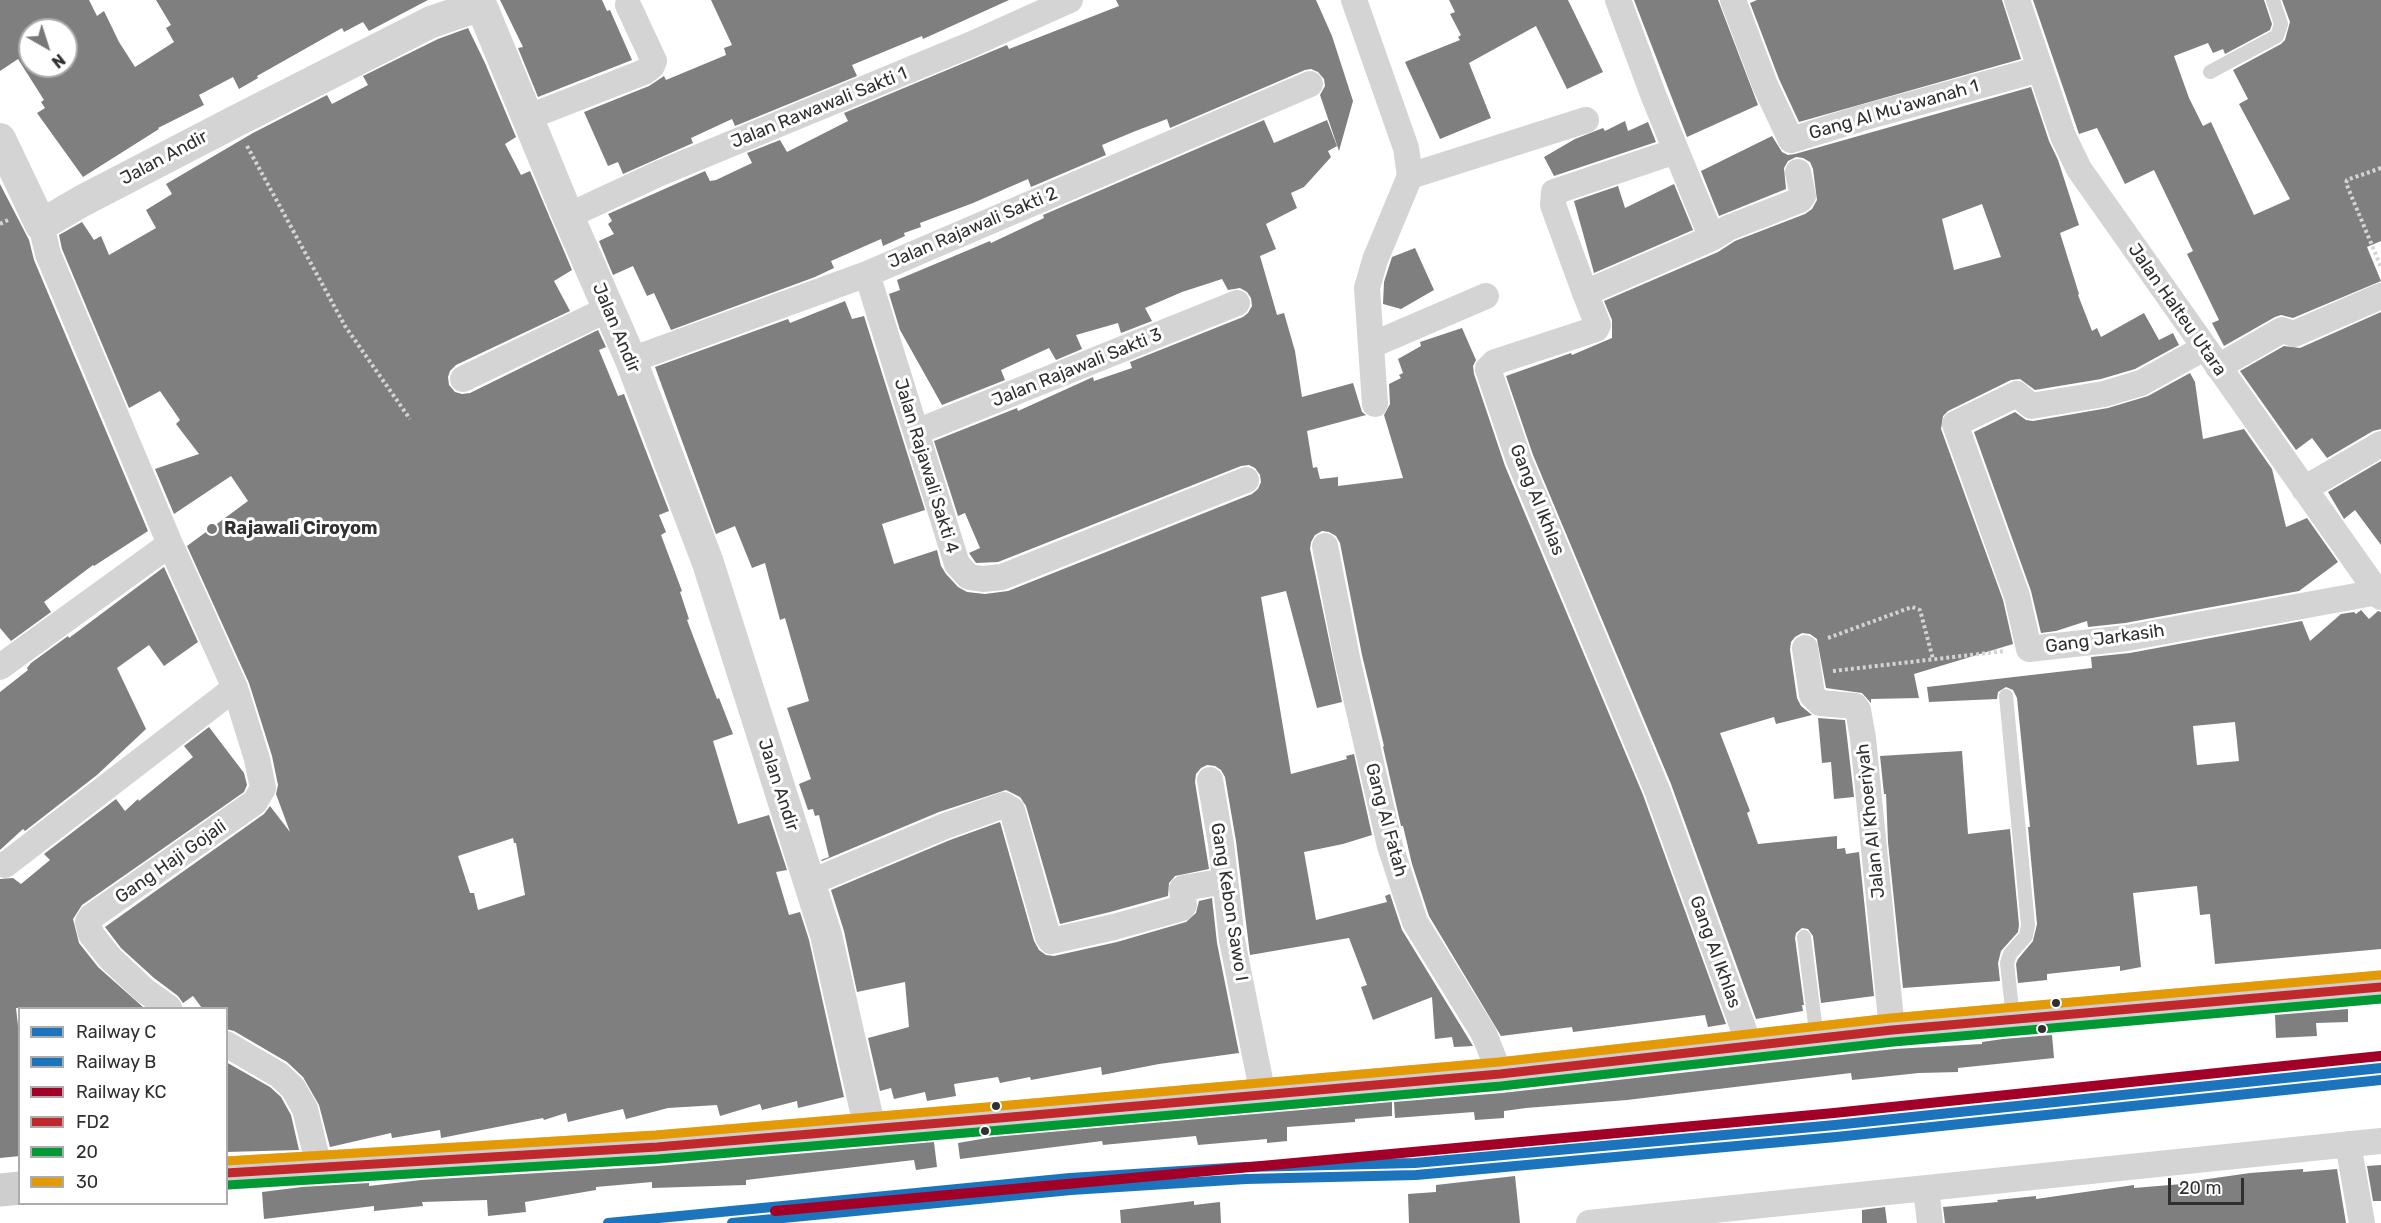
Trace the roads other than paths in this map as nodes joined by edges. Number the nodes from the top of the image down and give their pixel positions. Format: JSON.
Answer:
{"nodes":[{"id":1,"x":1070,"y":0,"type":"edge"},
{"id":2,"x":1354,"y":0,"type":"edge"},
{"id":3,"x":1618,"y":0,"type":"edge"},
{"id":4,"x":1733,"y":0,"type":"edge"},
{"id":5,"x":2017,"y":0,"type":"edge"},
{"id":6,"x":2273,"y":0,"type":"edge"},
{"id":7,"x":480,"y":3,"type":"edge"},
{"id":8,"x":628,"y":5,"type":"dead end"},
{"id":9,"x":2040,"y":69,"type":"junction"},
{"id":10,"x":2211,"y":72,"type":"dead end"},
{"id":11,"x":1310,"y":84,"type":"dead end"},
{"id":12,"x":526,"y":118,"type":"junction"},
{"id":13,"x":1586,"y":120,"type":"dead end"},
{"id":14,"x":0,"y":139,"type":"edge"},
{"id":15,"x":1676,"y":151,"type":"junction"},
{"id":16,"x":1798,"y":172,"type":"dead end"},
{"id":17,"x":1410,"y":176,"type":"junction"},
{"id":18,"x":568,"y":216,"type":"junction"},
{"id":19,"x":41,"y":225,"type":"junction"},
{"id":20,"x":1712,"y":238,"type":"junction"},
{"id":21,"x":867,"y":274,"type":"junction"},
{"id":22,"x":1585,"y":293,"type":"junction"},
{"id":23,"x":1486,"y":296,"type":"dead end"},
{"id":24,"x":2381,"y":296,"type":"edge"},
{"id":25,"x":1238,"y":303,"type":"dead end"},
{"id":26,"x":608,"y":309,"type":"junction"},
{"id":27,"x":1372,"y":345,"type":"junction"},
{"id":28,"x":2211,"y":358,"type":"junction"},
{"id":29,"x":631,"y":360,"type":"junction"},
{"id":30,"x":463,"y":379,"type":"dead end"},
{"id":31,"x":1375,"y":404,"type":"dead end"},
{"id":32,"x":916,"y":432,"type":"junction"},
{"id":33,"x":2381,"y":444,"type":"edge"},
{"id":34,"x":1246,"y":480,"type":"dead end"},
{"id":35,"x":2304,"y":489,"type":"junction"},
{"id":36,"x":170,"y":544,"type":"junction"},
{"id":37,"x":1325,"y":546,"type":"dead end"},
{"id":38,"x":2379,"y":595,"type":"edge"},
{"id":39,"x":1805,"y":648,"type":"road end"},
{"id":40,"x":0,"y":667,"type":"edge"},
{"id":41,"x":235,"y":688,"type":"junction"},
{"id":42,"x":2006,"y":696,"type":"dead end"},
{"id":43,"x":1210,"y":780,"type":"dead end"},
{"id":44,"x":5,"y":865,"type":"dead end"},
{"id":45,"x":1225,"y":880,"type":"junction"},
{"id":46,"x":809,"y":883,"type":"junction"},
{"id":47,"x":1804,"y":936,"type":"dead end"},
{"id":48,"x":2381,"y":987,"type":"edge"},
{"id":49,"x":168,"y":1007,"type":"edge"},
{"id":50,"x":2013,"y":1018,"type":"junction"},
{"id":51,"x":1892,"y":1030,"type":"junction"},
{"id":52,"x":1817,"y":1040,"type":"junction"},
{"id":53,"x":228,"y":1045,"type":"edge"},
{"id":54,"x":1750,"y":1047,"type":"junction"},
{"id":55,"x":1500,"y":1074,"type":"junction"},
{"id":56,"x":1263,"y":1095,"type":"junction"},
{"id":57,"x":870,"y":1129,"type":"junction"},
{"id":58,"x":2381,"y":1141,"type":"edge"},
{"id":59,"x":2348,"y":1144,"type":"junction"},
{"id":60,"x":320,"y":1167,"type":"junction"},
{"id":61,"x":228,"y":1173,"type":"edge"},
{"id":62,"x":18,"y":1188,"type":"edge"},
{"id":63,"x":1926,"y":1188,"type":"junction"},
{"id":64,"x":0,"y":1190,"type":"edge"},
{"id":65,"x":1746,"y":1215,"type":"edge"},
{"id":66,"x":1589,"y":1223,"type":"edge"},
{"id":67,"x":1930,"y":1223,"type":"edge"},
{"id":68,"x":2362,"y":1223,"type":"edge"}],
"edges":[{"from":1,"to":18,"type":"street","name":"Jalan Rawawali Sakti 1"},
{"from":2,"to":17,"type":"street"},
{"from":3,"to":15,"type":"street"},
{"from":4,"to":9,"type":"street","name":"Gang Al Mu'awanah 1"},
{"from":5,"to":9,"type":"street","name":"Jalan Halteu Utara"},
{"from":6,"to":10,"type":"lane"},
{"from":7,"to":12,"type":"street","name":"Jalan Andir"},
{"from":7,"to":19,"type":"street","name":"Jalan Andir"},
{"from":8,"to":12,"type":"street"},
{"from":9,"to":28,"type":"street","name":"Jalan Halteu Utara"},
{"from":11,"to":21,"type":"street","name":"Jalan Rajawali Sakti 2"},
{"from":12,"to":18,"type":"street","name":"Jalan Andir"},
{"from":13,"to":17,"type":"street"},
{"from":14,"to":19,"type":"street"},
{"from":15,"to":20,"type":"street"},
{"from":15,"to":22,"type":"street"},
{"from":16,"to":20,"type":"street"},
{"from":17,"to":27,"type":"street"},
{"from":18,"to":26,"type":"street","name":"Jalan Andir"},
{"from":19,"to":36,"type":"street"},
{"from":20,"to":22,"type":"street"},
{"from":21,"to":29,"type":"street","name":"Jalan Rajawali Sakti 2"},
{"from":21,"to":32,"type":"street","name":"Jalan Rajawali Sakti 4"},
{"from":22,"to":54,"type":"street","name":"Gang Al Ikhlas"},
{"from":23,"to":27,"type":"street"},
{"from":24,"to":28,"type":"street"},
{"from":25,"to":32,"type":"street","name":"Jalan Rajawali Sakti 3"},
{"from":26,"to":29,"type":"street","name":"Jalan Andir"},
{"from":26,"to":30,"type":"street"},
{"from":27,"to":31,"type":"street"},
{"from":28,"to":35,"type":"street","name":"Jalan Halteu Utara"},
{"from":28,"to":38,"type":"street","name":"Gang Jarkasih"},
{"from":29,"to":46,"type":"street","name":"Jalan Andir"},
{"from":32,"to":34,"type":"street","name":"Jalan Rajawali Sakti 4"},
{"from":33,"to":35,"type":"street"},
{"from":35,"to":38,"type":"street","name":"Jalan Halteu Utara"},
{"from":36,"to":40,"type":"street"},
{"from":36,"to":41,"type":"street"},
{"from":37,"to":55,"type":"street","name":"Gang Al Fatah"},
{"from":39,"to":51,"type":"street","name":"Jalan Al Khoeriyah"},
{"from":41,"to":44,"type":"street"},
{"from":41,"to":49,"type":"street","name":"Gang Haji Gojali"},
{"from":42,"to":50,"type":"lane"},
{"from":43,"to":45,"type":"street","name":"Gang Kebon Sawo I"},
{"from":45,"to":46,"type":"street"},
{"from":45,"to":56,"type":"street","name":"Gang Kebon Sawo I"},
{"from":46,"to":57,"type":"street","name":"Jalan Andir"},
{"from":47,"to":52,"type":"lane"},
{"from":48,"to":50,"type":"main road"},
{"from":50,"to":51,"type":"main road"},
{"from":51,"to":52,"type":"main road"},
{"from":52,"to":54,"type":"main road"},
{"from":53,"to":60,"type":"street"},
{"from":54,"to":55,"type":"main road"},
{"from":55,"to":56,"type":"main road"},
{"from":56,"to":57,"type":"main road"},
{"from":57,"to":60,"type":"main road"},
{"from":58,"to":59,"type":"street"},
{"from":59,"to":63,"type":"street"},
{"from":59,"to":68,"type":"street"},
{"from":60,"to":61,"type":"main road"},
{"from":62,"to":64,"type":"main road"},
{"from":63,"to":65,"type":"street"},
{"from":63,"to":67,"type":"street"},
{"from":65,"to":66,"type":"street"}]}
